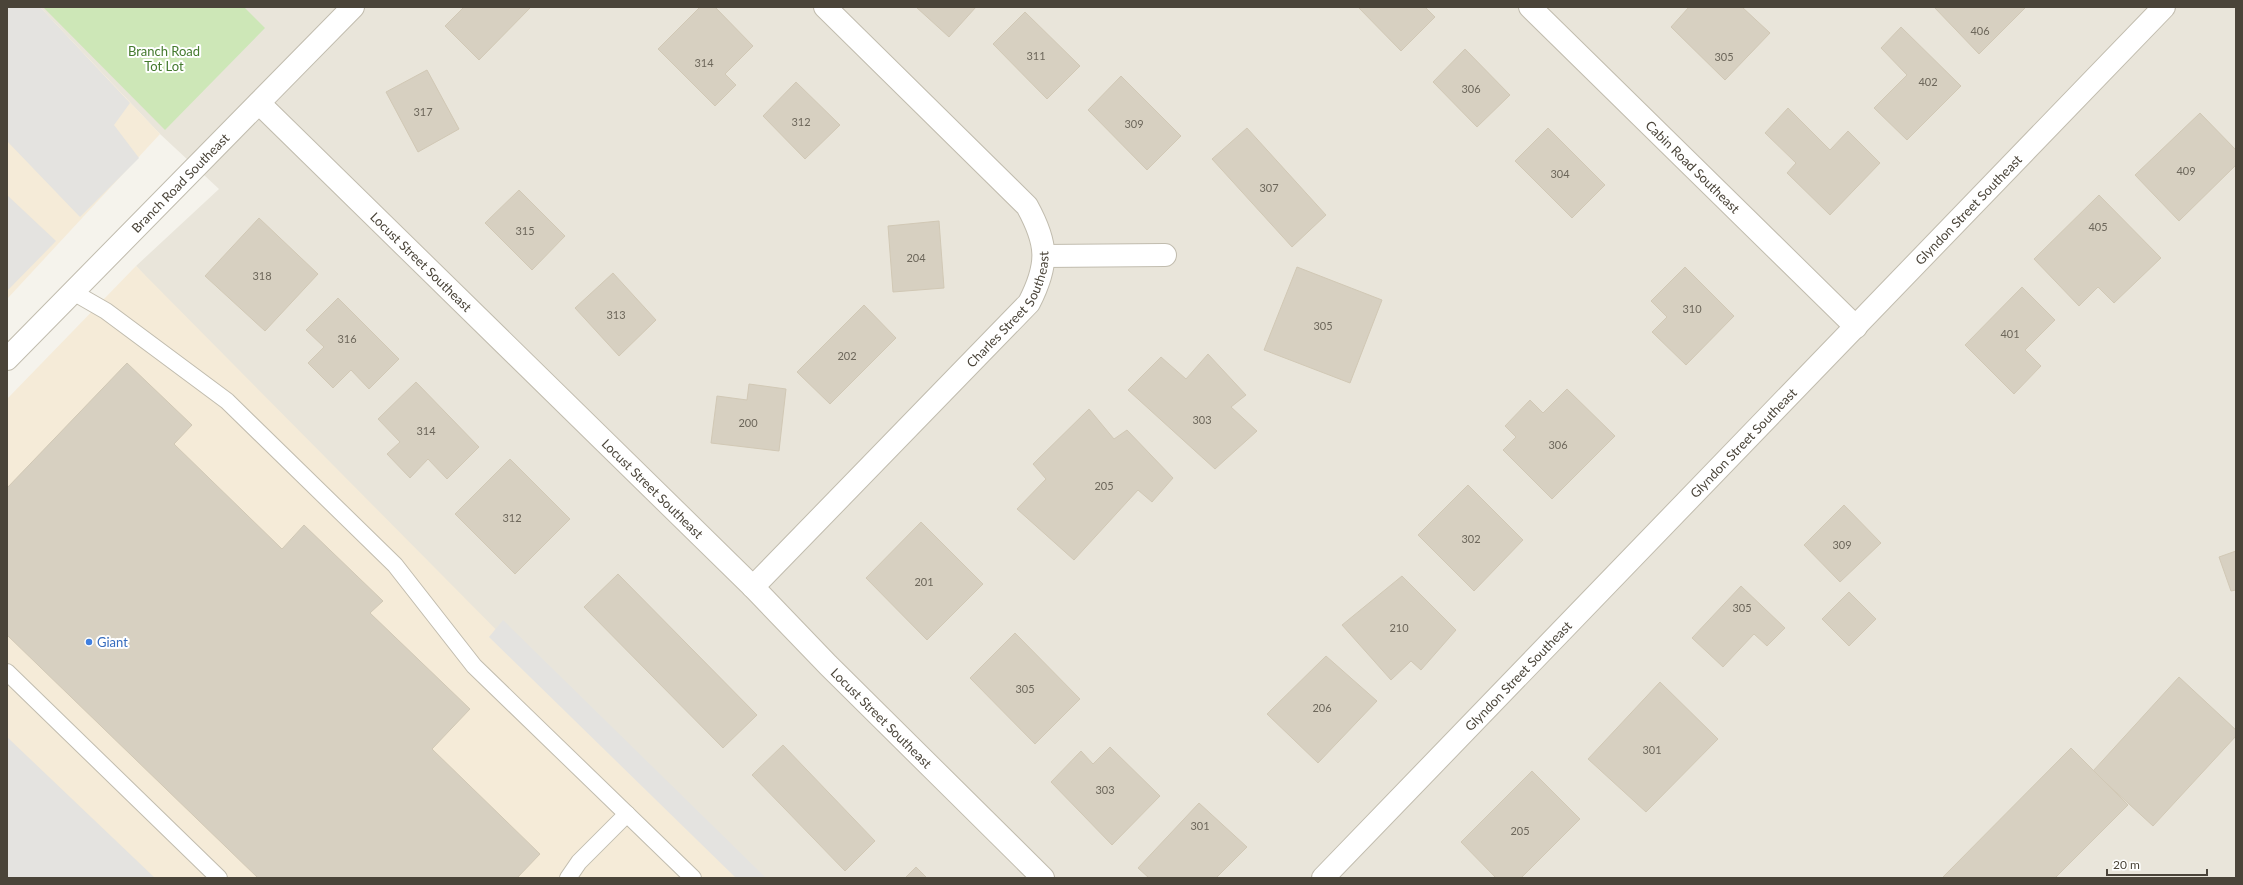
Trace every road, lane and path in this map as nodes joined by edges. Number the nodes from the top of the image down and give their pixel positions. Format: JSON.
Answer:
{"nodes":[{"id":1,"x":353,"y":7,"type":"edge"},
{"id":2,"x":825,"y":7,"type":"edge"},
{"id":3,"x":1530,"y":7,"type":"edge"},
{"id":4,"x":2164,"y":7,"type":"edge"},
{"id":5,"x":259,"y":103,"type":"junction"},
{"id":6,"x":1044,"y":256,"type":"junction"},
{"id":7,"x":1165,"y":256,"type":"dead end"},
{"id":8,"x":73,"y":292,"type":"junction"},
{"id":9,"x":1856,"y":327,"type":"junction"},
{"id":10,"x":7,"y":359,"type":"edge"},
{"id":11,"x":753,"y":588,"type":"junction"},
{"id":12,"x":7,"y":672,"type":"edge"},
{"id":13,"x":626,"y":814,"type":"junction"},
{"id":14,"x":219,"y":878,"type":"edge"},
{"id":15,"x":568,"y":878,"type":"edge"},
{"id":16,"x":693,"y":878,"type":"edge"},
{"id":17,"x":1043,"y":878,"type":"edge"},
{"id":18,"x":1323,"y":878,"type":"edge"}],
"edges":[{"from":1,"to":5,"type":"street","name":"Branch Road Southeast"},
{"from":2,"to":6,"type":"street","name":"Charles Street Southeast"},
{"from":3,"to":9,"type":"street","name":"Cabin Road Southeast"},
{"from":4,"to":9,"type":"street","name":"Glyndon Street Southeast"},
{"from":5,"to":8,"type":"street","name":"Branch Road Southeast"},
{"from":5,"to":11,"type":"street","name":"Locust Street Southeast"},
{"from":6,"to":7,"type":"street"},
{"from":6,"to":11,"type":"street","name":"Charles Street Southeast"},
{"from":8,"to":10,"type":"street","name":"Branch Road Southeast"},
{"from":8,"to":13,"type":"lane"},
{"from":9,"to":18,"type":"street","name":"Glyndon Street Southeast"},
{"from":11,"to":17,"type":"street","name":"Locust Street Southeast"},
{"from":12,"to":14,"type":"lane"},
{"from":13,"to":15,"type":"lane"},
{"from":13,"to":16,"type":"lane"}]}
